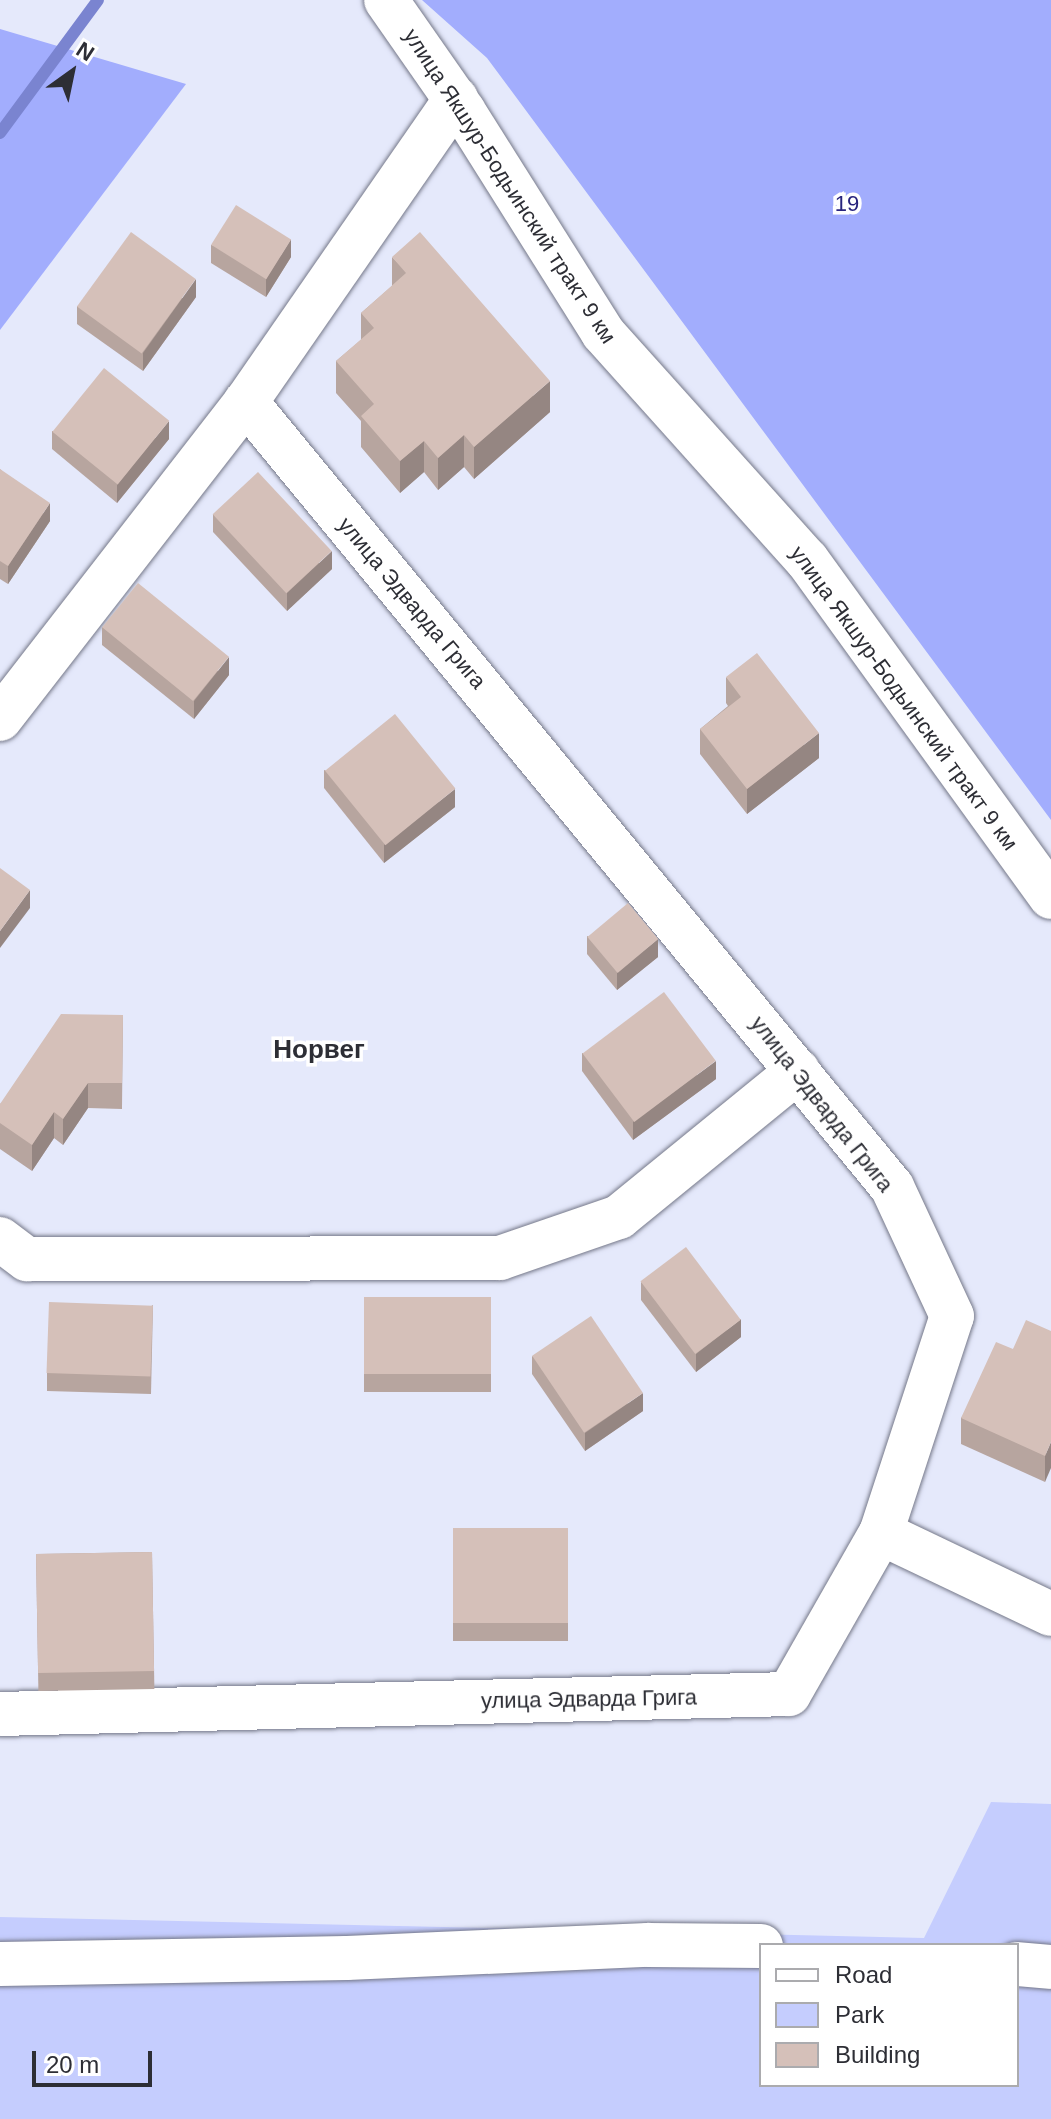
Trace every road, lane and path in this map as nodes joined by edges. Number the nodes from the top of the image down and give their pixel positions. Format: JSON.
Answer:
{"nodes":[{"id":1,"x":386,"y":0,"type":"edge"},
{"id":2,"x":456,"y":99,"type":"junction"},
{"id":3,"x":246,"y":402,"type":"junction"},
{"id":4,"x":0,"y":719,"type":"edge"},
{"id":5,"x":1051,"y":897,"type":"edge"},
{"id":6,"x":798,"y":1071,"type":"junction"},
{"id":7,"x":0,"y":1239,"type":"edge"},
{"id":8,"x":881,"y":1533,"type":"junction"},
{"id":9,"x":1051,"y":1614,"type":"edge"},
{"id":10,"x":0,"y":1714,"type":"edge"},
{"id":11,"x":759,"y":1946,"type":"edge"},
{"id":12,"x":0,"y":1964,"type":"edge"},
{"id":13,"x":1019,"y":1964,"type":"edge"},
{"id":14,"x":1051,"y":1967,"type":"edge"}],
"edges":[{"from":1,"to":2,"type":"street","name":"улица Якшур-Бодьинский тракт 9 км"},
{"from":2,"to":3,"type":"street"},
{"from":2,"to":5,"type":"street","name":"улица Якшур-Бодьинский тракт 9 км"},
{"from":3,"to":4,"type":"street"},
{"from":3,"to":6,"type":"street","name":"улица Эдварда Грига"},
{"from":6,"to":7,"type":"street"},
{"from":6,"to":8,"type":"street","name":"улица Эдварда Грига"},
{"from":8,"to":9,"type":"street"},
{"from":8,"to":10,"type":"street","name":"улица Эдварда Грига"},
{"from":11,"to":12,"type":"street"},
{"from":13,"to":14,"type":"street"}]}
